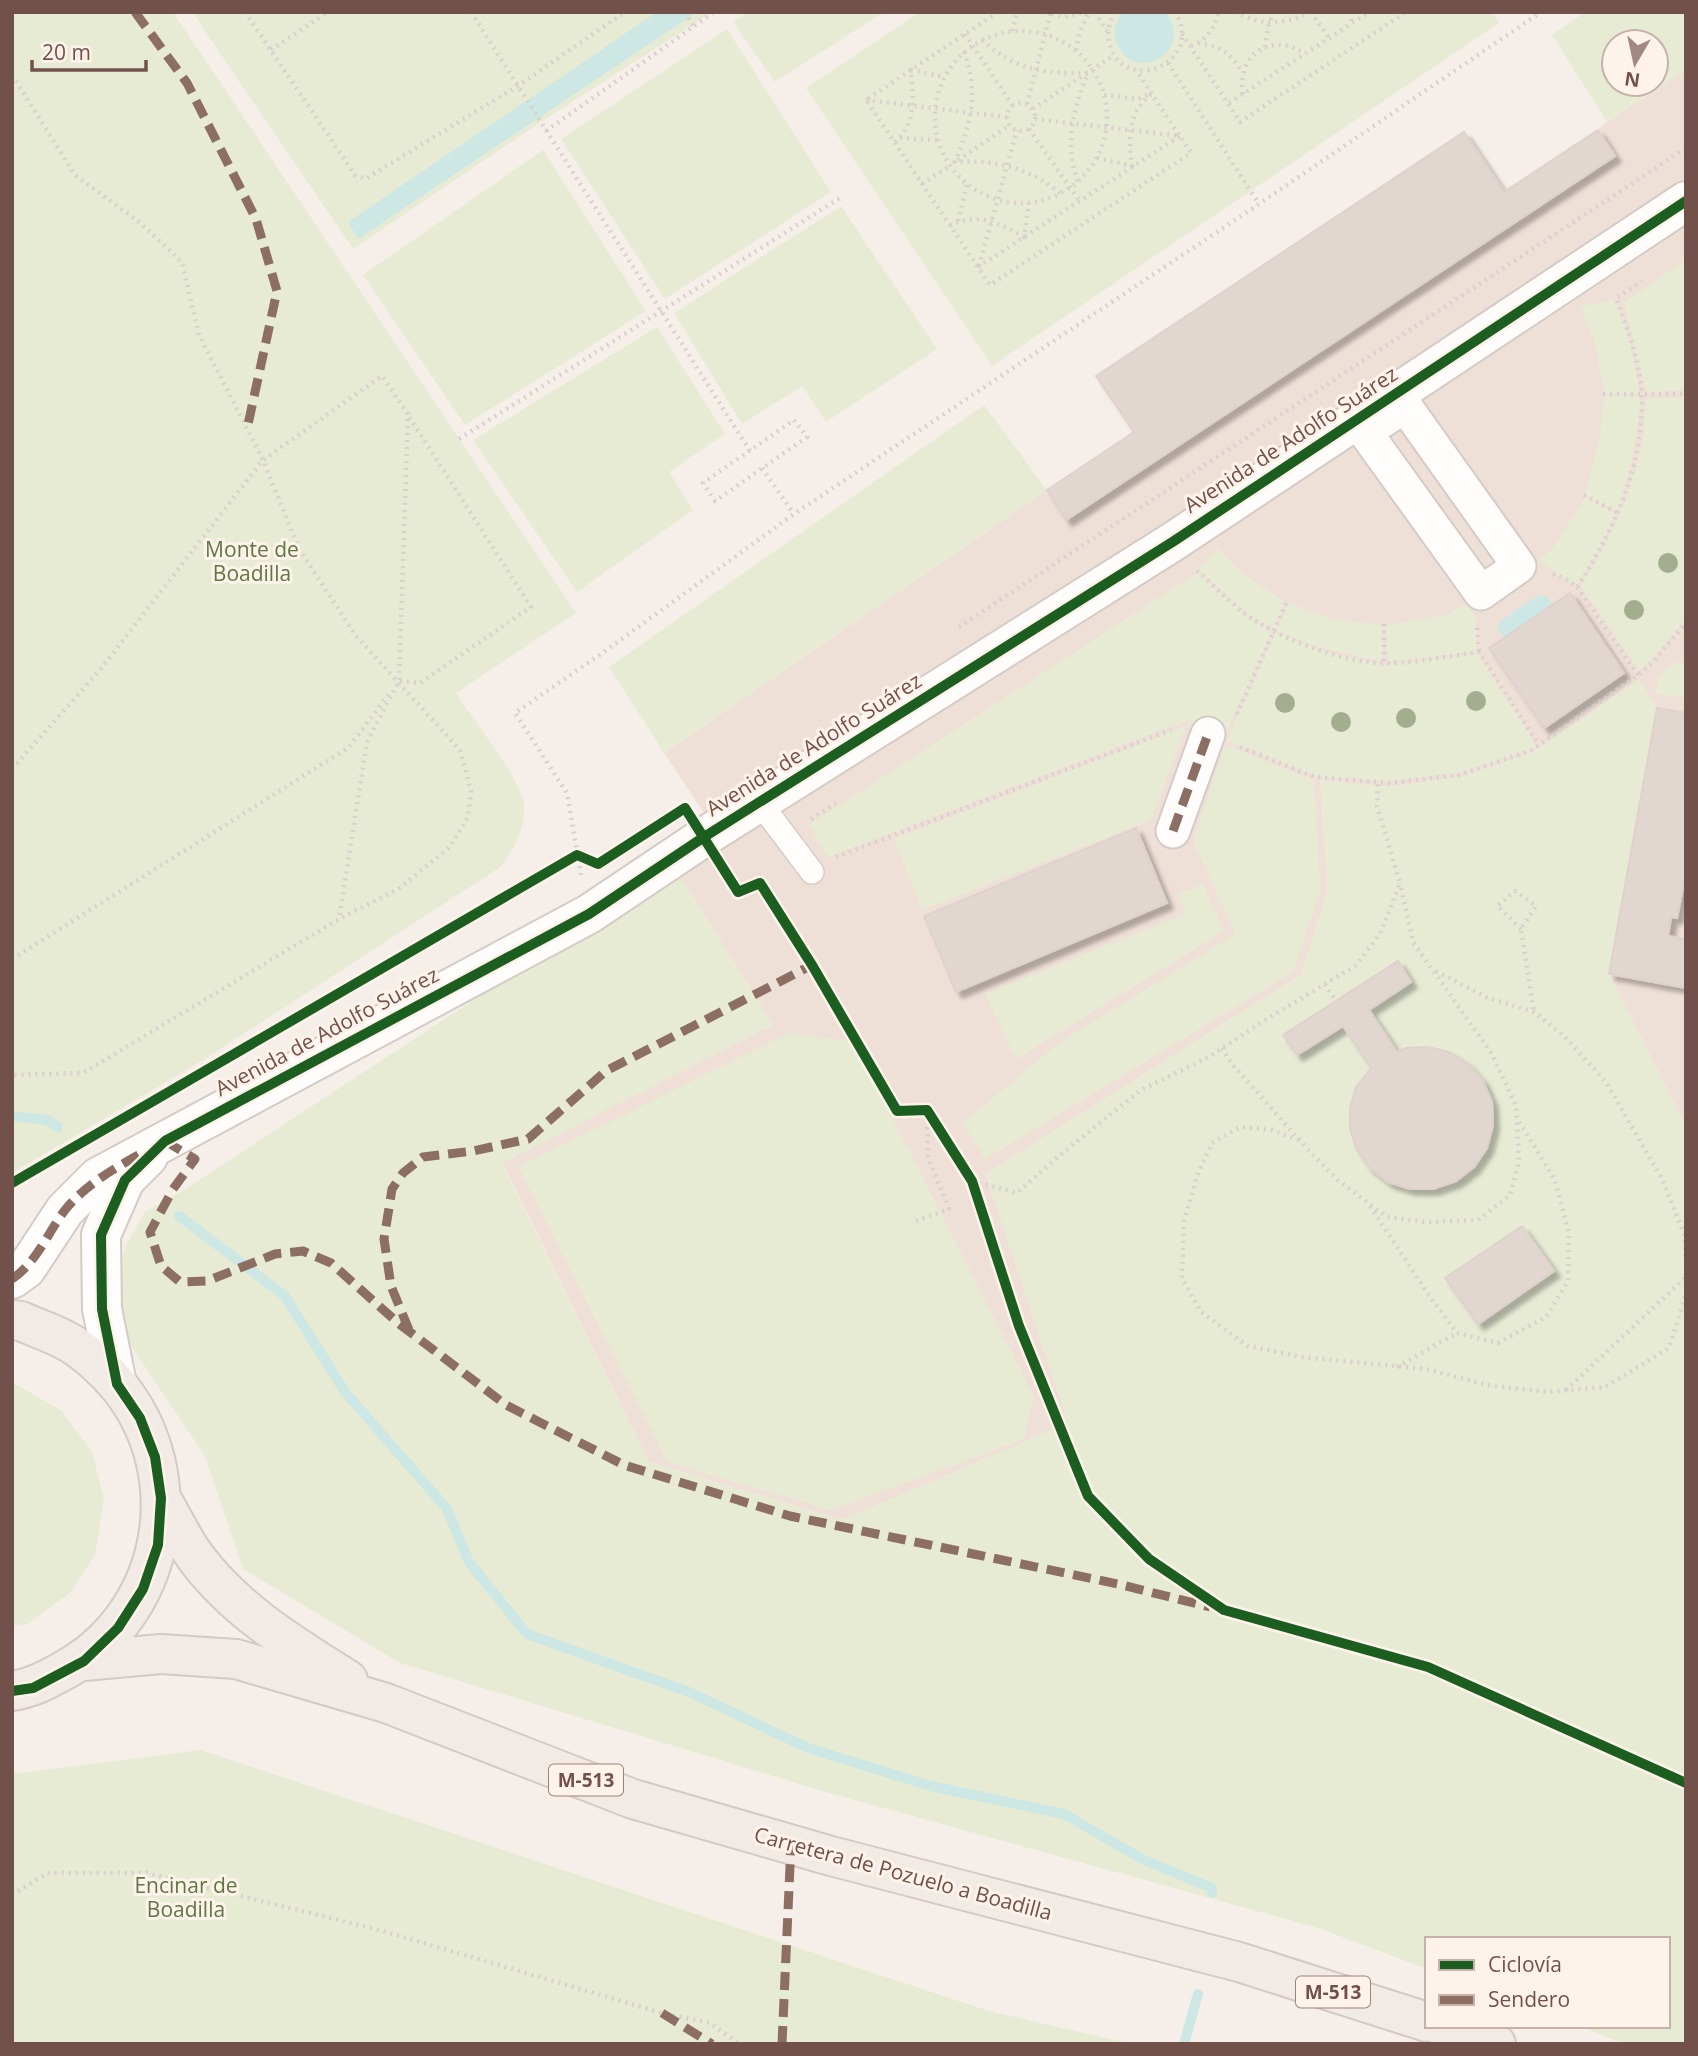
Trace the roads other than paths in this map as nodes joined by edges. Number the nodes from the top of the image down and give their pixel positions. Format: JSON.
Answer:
{"nodes":[{"id":1,"x":1686,"y":201,"type":"edge"},
{"id":2,"x":1530,"y":570,"type":"joint"},
{"id":3,"x":1216,"y":737,"type":"road end"},
{"id":4,"x":760,"y":803,"type":"junction"},
{"id":5,"x":1173,"y":831,"type":"dead end"},
{"id":6,"x":819,"y":866,"type":"road end"},
{"id":7,"x":165,"y":1141,"type":"junction"},
{"id":8,"x":12,"y":1279,"type":"edge"},
{"id":9,"x":12,"y":1320,"type":"edge"},
{"id":10,"x":117,"y":1384,"type":"junction"},
{"id":11,"x":161,"y":1498,"type":"junction"},
{"id":12,"x":84,"y":1661,"type":"junction"},
{"id":13,"x":12,"y":1691,"type":"edge"},
{"id":14,"x":386,"y":1703,"type":"junction"},
{"id":15,"x":1425,"y":2021,"type":"edge"},
{"id":16,"x":1447,"y":2028,"type":"edge"},
{"id":17,"x":1496,"y":2044,"type":"edge"}],
"edges":[{"from":1,"to":4,"type":"street","name":"Avenida de Adolfo Suárez"},
{"from":2,"to":2,"type":"street"},
{"from":3,"to":5,"type":"street"},
{"from":4,"to":6,"type":"lane"},
{"from":4,"to":7,"type":"street","name":"Avenida de Adolfo Suárez"},
{"from":7,"to":8,"type":"street","name":"Avenida de Adolfo Suárez"},
{"from":7,"to":10,"type":"street","name":"Avenida de Adolfo Suárez"},
{"from":9,"to":10,"type":"main road","number":"M-513"},
{"from":10,"to":11,"type":"main road","number":"M-513"},
{"from":11,"to":12,"type":"main road","number":"M-513"},
{"from":11,"to":14,"type":"main road","name":"Carretera de Pozuelo a Boadilla","number":"M-513"},
{"from":12,"to":13,"type":"main road","number":"M-513"},
{"from":12,"to":14,"type":"main road","name":"Carretera de Pozuelo a Boadilla","number":"M-513"},
{"from":14,"to":15,"type":"main road","name":"Carretera de Pozuelo a Boadilla","number":"M-513"},
{"from":16,"to":17,"type":"main road"}]}
